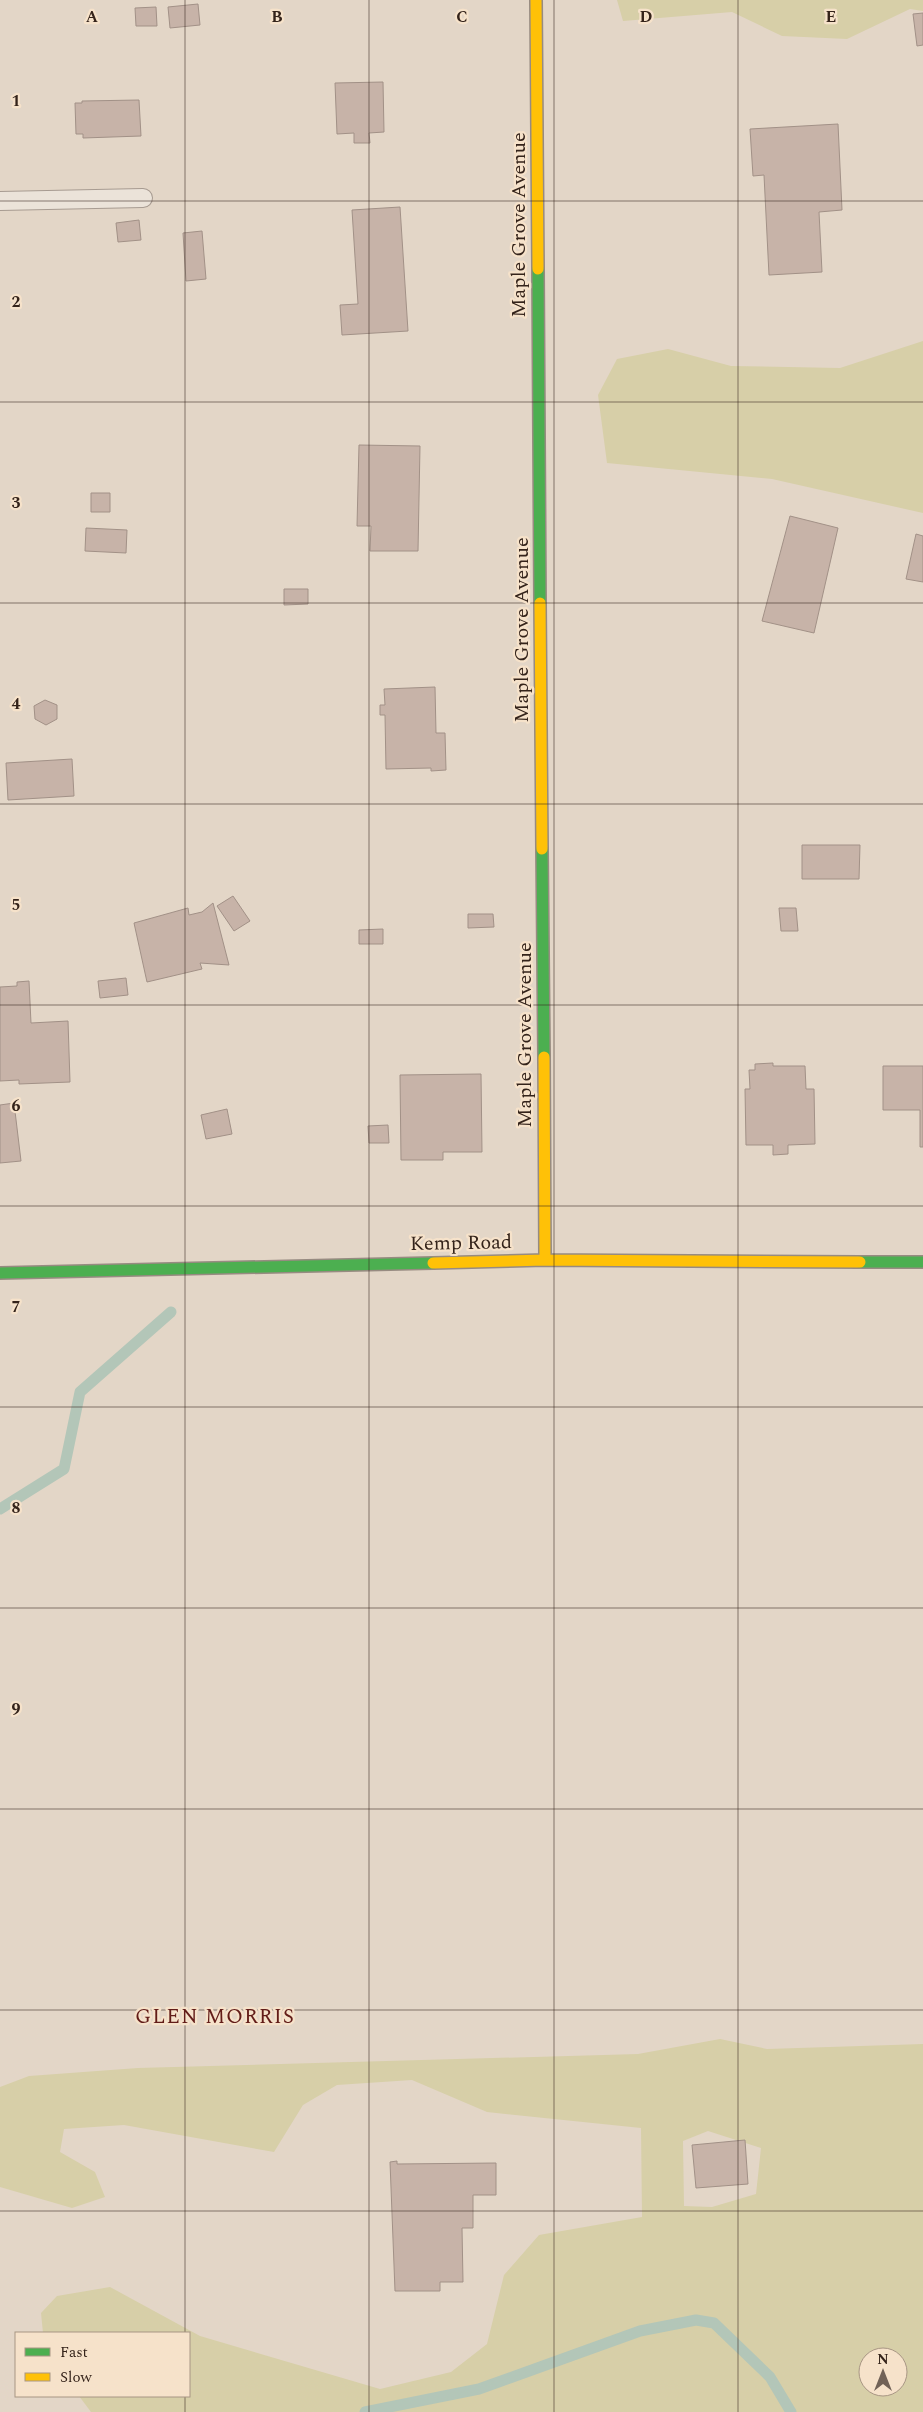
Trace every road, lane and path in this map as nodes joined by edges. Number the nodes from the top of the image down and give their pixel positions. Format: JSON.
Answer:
{"nodes":[{"id":1,"x":536,"y":0,"type":"edge"},
{"id":2,"x":143,"y":198,"type":"dead end"},
{"id":3,"x":0,"y":201,"type":"edge"},
{"id":4,"x":545,"y":1260,"type":"junction"},
{"id":5,"x":923,"y":1262,"type":"edge"},
{"id":6,"x":0,"y":1273,"type":"edge"}],
"edges":[{"from":1,"to":4,"type":"street","name":"Maple Grove Avenue"},
{"from":2,"to":3,"type":"lane"},
{"from":4,"to":5,"type":"street","name":"Kemp Road"},
{"from":4,"to":6,"type":"street","name":"Kemp Road"}]}
